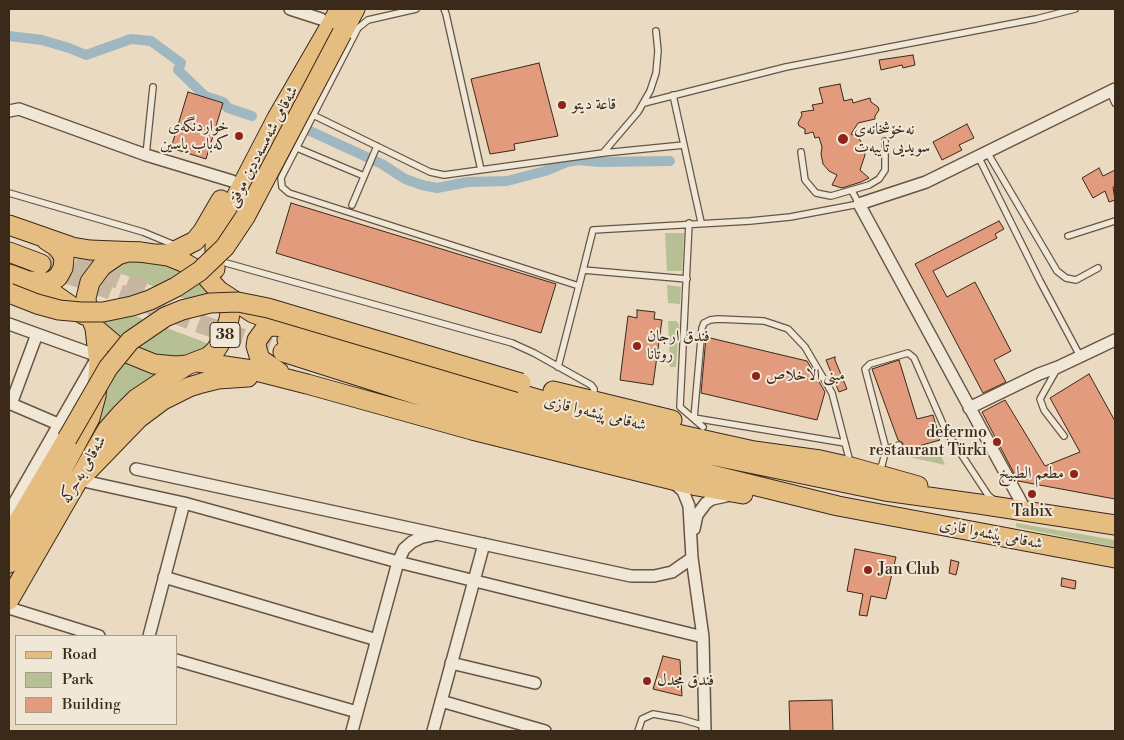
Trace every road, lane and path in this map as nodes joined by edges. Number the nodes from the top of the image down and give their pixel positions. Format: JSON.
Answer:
{"nodes":[{"id":1,"x":290,"y":9,"type":"edge"},
{"id":2,"x":340,"y":9,"type":"edge"},
{"id":3,"x":355,"y":9,"type":"edge"},
{"id":4,"x":416,"y":9,"type":"edge"},
{"id":5,"x":444,"y":9,"type":"edge"},
{"id":6,"x":1075,"y":9,"type":"edge"},
{"id":7,"x":324,"y":14,"type":"edge"},
{"id":8,"x":656,"y":31,"type":"dead end"},
{"id":9,"x":153,"y":87,"type":"dead end"},
{"id":10,"x":1113,"y":90,"type":"edge"},
{"id":11,"x":673,"y":95,"type":"junction"},
{"id":12,"x":644,"y":103,"type":"junction"},
{"id":13,"x":1115,"y":103,"type":"edge"},
{"id":14,"x":9,"y":111,"type":"edge"},
{"id":15,"x":313,"y":115,"type":"junction"},
{"id":16,"x":885,"y":141,"type":"dead end"},
{"id":17,"x":377,"y":146,"type":"junction"},
{"id":18,"x":684,"y":146,"type":"junction"},
{"id":19,"x":297,"y":148,"type":"junction"},
{"id":20,"x":801,"y":152,"type":"dead end"},
{"id":21,"x":603,"y":153,"type":"junction"},
{"id":22,"x":982,"y":154,"type":"junction"},
{"id":23,"x":146,"y":156,"type":"junction"},
{"id":24,"x":481,"y":170,"type":"junction"},
{"id":25,"x":364,"y":176,"type":"junction"},
{"id":26,"x":232,"y":181,"type":"junction"},
{"id":27,"x":869,"y":185,"type":"junction"},
{"id":28,"x":852,"y":191,"type":"junction"},
{"id":29,"x":9,"y":193,"type":"edge"},
{"id":30,"x":877,"y":198,"type":"junction"},
{"id":31,"x":859,"y":204,"type":"junction"},
{"id":32,"x":352,"y":205,"type":"dead end"},
{"id":33,"x":1115,"y":221,"type":"edge"},
{"id":34,"x":701,"y":222,"type":"junction"},
{"id":35,"x":689,"y":223,"type":"junction"},
{"id":36,"x":9,"y":224,"type":"edge"},
{"id":37,"x":1068,"y":236,"type":"dead end"},
{"id":38,"x":9,"y":237,"type":"edge"},
{"id":39,"x":41,"y":250,"type":"junction"},
{"id":40,"x":176,"y":251,"type":"junction"},
{"id":41,"x":9,"y":252,"type":"edge"},
{"id":42,"x":146,"y":253,"type":"junction"},
{"id":43,"x":215,"y":259,"type":"junction"},
{"id":44,"x":1098,"y":268,"type":"dead end"},
{"id":45,"x":583,"y":270,"type":"junction"},
{"id":46,"x":9,"y":274,"type":"edge"},
{"id":47,"x":687,"y":279,"type":"junction"},
{"id":48,"x":28,"y":280,"type":"junction"},
{"id":49,"x":579,"y":286,"type":"junction"},
{"id":50,"x":221,"y":292,"type":"junction"},
{"id":51,"x":9,"y":293,"type":"edge"},
{"id":52,"x":9,"y":324,"type":"edge"},
{"id":53,"x":92,"y":324,"type":"junction"},
{"id":54,"x":37,"y":334,"type":"junction"},
{"id":55,"x":288,"y":340,"type":"junction"},
{"id":56,"x":1115,"y":340,"type":"edge"},
{"id":57,"x":98,"y":356,"type":"junction"},
{"id":58,"x":1080,"y":356,"type":"junction"},
{"id":59,"x":193,"y":363,"type":"junction"},
{"id":60,"x":558,"y":367,"type":"junction"},
{"id":61,"x":1058,"y":367,"type":"junction"},
{"id":62,"x":307,"y":384,"type":"junction"},
{"id":63,"x":332,"y":391,"type":"junction"},
{"id":64,"x":593,"y":401,"type":"junction"},
{"id":65,"x":10,"y":403,"type":"edge"},
{"id":66,"x":969,"y":408,"type":"junction"},
{"id":67,"x":698,"y":423,"type":"junction"},
{"id":68,"x":946,"y":431,"type":"junction"},
{"id":69,"x":63,"y":432,"type":"junction"},
{"id":70,"x":938,"y":434,"type":"dead end"},
{"id":71,"x":1064,"y":436,"type":"dead end"},
{"id":72,"x":846,"y":443,"type":"junction"},
{"id":73,"x":899,"y":445,"type":"dead end"},
{"id":74,"x":886,"y":449,"type":"junction"},
{"id":75,"x":820,"y":460,"type":"junction"},
{"id":76,"x":851,"y":467,"type":"junction"},
{"id":77,"x":136,"y":468,"type":"dead end"},
{"id":78,"x":872,"y":473,"type":"junction"},
{"id":79,"x":666,"y":478,"type":"junction"},
{"id":80,"x":79,"y":480,"type":"junction"},
{"id":81,"x":14,"y":492,"type":"edge"},
{"id":82,"x":746,"y":494,"type":"junction"},
{"id":83,"x":184,"y":503,"type":"junction"},
{"id":84,"x":979,"y":504,"type":"junction"},
{"id":85,"x":838,"y":506,"type":"junction"},
{"id":86,"x":1017,"y":510,"type":"junction"},
{"id":87,"x":9,"y":512,"type":"edge"},
{"id":88,"x":1115,"y":526,"type":"edge"},
{"id":89,"x":439,"y":534,"type":"junction"},
{"id":90,"x":9,"y":536,"type":"edge"},
{"id":91,"x":484,"y":544,"type":"junction"},
{"id":92,"x":692,"y":558,"type":"junction"},
{"id":93,"x":1115,"y":558,"type":"edge"},
{"id":94,"x":398,"y":562,"type":"junction"},
{"id":95,"x":9,"y":563,"type":"edge"},
{"id":96,"x":164,"y":577,"type":"junction"},
{"id":97,"x":473,"y":581,"type":"junction"},
{"id":98,"x":9,"y":600,"type":"edge"},
{"id":99,"x":9,"y":608,"type":"edge"},
{"id":100,"x":96,"y":635,"type":"edge"},
{"id":101,"x":149,"y":635,"type":"edge"},
{"id":102,"x":703,"y":637,"type":"junction"},
{"id":103,"x":377,"y":640,"type":"junction"},
{"id":104,"x":178,"y":661,"type":"edge"},
{"id":105,"x":451,"y":663,"type":"junction"},
{"id":106,"x":535,"y":683,"type":"dead end"},
{"id":107,"x":441,"y":701,"type":"junction"},
{"id":108,"x":357,"y":712,"type":"junction"},
{"id":109,"x":705,"y":729,"type":"edge"},
{"id":110,"x":352,"y":731,"type":"edge"},
{"id":111,"x":433,"y":731,"type":"edge"},
{"id":112,"x":545,"y":731,"type":"edge"},
{"id":113,"x":638,"y":731,"type":"edge"}],
"edges":[{"from":1,"to":7,"type":"street"},
{"from":2,"to":43,"type":"main road","name":"شەقامی شەمسەددین موفتی"},
{"from":3,"to":51,"type":"main road","bridge":true},
{"from":4,"to":15,"type":"lane"},
{"from":5,"to":24,"type":"lane"},
{"from":6,"to":11,"type":"lane"},
{"from":7,"to":26,"type":"main road","name":"شەقامی شەمسەددین موفتی"},
{"from":8,"to":12,"type":"lane"},
{"from":9,"to":23,"type":"lane"},
{"from":10,"to":13,"type":"lane"},
{"from":10,"to":22,"type":"street"},
{"from":11,"to":12,"type":"lane"},
{"from":11,"to":18,"type":"lane"},
{"from":12,"to":21,"type":"lane"},
{"from":14,"to":23,"type":"street"},
{"from":15,"to":17,"type":"lane"},
{"from":15,"to":19,"type":"lane"},
{"from":16,"to":27,"type":"lane"},
{"from":17,"to":24,"type":"lane"},
{"from":17,"to":25,"type":"lane"},
{"from":18,"to":21,"type":"lane"},
{"from":18,"to":34,"type":"lane"},
{"from":19,"to":25,"type":"lane"},
{"from":19,"to":49,"type":"lane"},
{"from":20,"to":28,"type":"lane"},
{"from":21,"to":24,"type":"lane"},
{"from":22,"to":30,"type":"street"},
{"from":22,"to":44,"type":"lane"},
{"from":22,"to":58,"type":"lane"},
{"from":23,"to":26,"type":"street"},
{"from":25,"to":32,"type":"lane"},
{"from":26,"to":40,"type":"main road","name":"شەقامی شەمسەددین موفتی"},
{"from":27,"to":28,"type":"lane"},
{"from":27,"to":30,"type":"lane"},
{"from":28,"to":31,"type":"lane"},
{"from":29,"to":40,"type":"lane"},
{"from":30,"to":31,"type":"street"},
{"from":31,"to":34,"type":"lane"},
{"from":31,"to":66,"type":"street"},
{"from":33,"to":37,"type":"lane"},
{"from":34,"to":35,"type":"lane"},
{"from":35,"to":45,"type":"lane"},
{"from":35,"to":47,"type":"lane"},
{"from":36,"to":39,"type":"main road","name":"شەقامی پێشەوا قازی"},
{"from":38,"to":39,"type":"main road","name":"شەقامی پێشەوا قازی"},
{"from":39,"to":41,"type":"main road","name":"شەقامی پێشەوا قازی"},
{"from":39,"to":42,"type":"main road","name":"شەقامی پێشەوا قازی"},
{"from":39,"to":48,"type":"main road"},
{"from":40,"to":42,"type":"main road","name":"شەقامی شەمسەددین موفتی"},
{"from":42,"to":50,"type":"main road","name":"شەقامی پێشەوا قازی","number":"38"},
{"from":42,"to":53,"type":"main road","name":"شەقامی پێشەوا قازی","number":"38"},
{"from":43,"to":50,"type":"main road","name":"شەقامی شەمسەددین موفتی"},
{"from":43,"to":60,"type":"lane"},
{"from":45,"to":47,"type":"lane"},
{"from":45,"to":49,"type":"lane"},
{"from":46,"to":48,"type":"main road","name":"شەقامی پێشەوا قازی"},
{"from":47,"to":67,"type":"lane"},
{"from":48,"to":53,"type":"main road","name":"شەقامی پێشەوا قازی"},
{"from":49,"to":60,"type":"lane"},
{"from":50,"to":55,"type":"main road","name":"شەقامی پێشەوا قازی"},
{"from":50,"to":59,"type":"main road","name":"شەقامی پێشەوا قازی","number":"38"},
{"from":52,"to":54,"type":"street"},
{"from":53,"to":57,"type":"main road","name":"شەقامی بەحرکە","number":"38"},
{"from":53,"to":59,"type":"main road","name":"شەقامی پێشەوا قازی"},
{"from":54,"to":57,"type":"street"},
{"from":54,"to":65,"type":"street"},
{"from":55,"to":62,"type":"main road"},
{"from":55,"to":75,"type":"main road","name":"شەقامی پێشەوا قازی"},
{"from":55,"to":84,"type":"main road","name":"شەقامی پێشەوا قازی"},
{"from":55,"to":85,"type":"main road","name":"شەقامی پێشەوا قازی"},
{"from":56,"to":58,"type":"street"},
{"from":57,"to":69,"type":"street"},
{"from":57,"to":95,"type":"main road","name":"شەقامی بەحرکە","number":"38"},
{"from":58,"to":61,"type":"street"},
{"from":59,"to":62,"type":"main road","name":"شەقامی پێشەوا قازی"},
{"from":59,"to":80,"type":"main road","name":"شەقامی بەحرکە","number":"38"},
{"from":60,"to":64,"type":"lane"},
{"from":61,"to":66,"type":"street"},
{"from":61,"to":71,"type":"lane"},
{"from":62,"to":63,"type":"main road","name":"شەقامی پێشەوا قازی"},
{"from":63,"to":79,"type":"main road","name":"شەقامی پێشەوا قازی"},
{"from":63,"to":80,"type":"main road"},
{"from":64,"to":67,"type":"main road"},
{"from":64,"to":69,"type":"main road","bridge":true},
{"from":65,"to":69,"type":"street"},
{"from":66,"to":86,"type":"street"},
{"from":67,"to":72,"type":"lane"},
{"from":67,"to":72,"type":"lane"},
{"from":67,"to":75,"type":"main road"},
{"from":68,"to":70,"type":"lane"},
{"from":68,"to":74,"type":"lane"},
{"from":68,"to":86,"type":"lane"},
{"from":69,"to":81,"type":"street"},
{"from":69,"to":90,"type":"main road"},
{"from":72,"to":76,"type":"lane"},
{"from":73,"to":74,"type":"lane"},
{"from":74,"to":78,"type":"lane"},
{"from":75,"to":76,"type":"main road","name":"شەقامی پێشەوا قازی"},
{"from":76,"to":78,"type":"main road","name":"شەقامی پێشەوا قازی"},
{"from":77,"to":89,"type":"street"},
{"from":78,"to":84,"type":"main road","name":"شەقامی پێشەوا قازی"},
{"from":79,"to":82,"type":"main road","name":"شەقامی پێشەوا قازی"},
{"from":79,"to":92,"type":"street"},
{"from":80,"to":83,"type":"street"},
{"from":80,"to":98,"type":"main road","name":"شەقامی بەحرکە","number":"38"},
{"from":81,"to":87,"type":"street"},
{"from":82,"to":85,"type":"main road","name":"شەقامی پێشەوا قازی"},
{"from":82,"to":92,"type":"street"},
{"from":83,"to":94,"type":"street"},
{"from":83,"to":96,"type":"street"},
{"from":84,"to":86,"type":"main road","name":"شەقامی پێشەوا قازی"},
{"from":85,"to":93,"type":"main road","name":"شەقامی پێشەوا قازی"},
{"from":86,"to":88,"type":"main road","name":"شەقامی پێشەوا قازی"},
{"from":89,"to":91,"type":"street"},
{"from":89,"to":94,"type":"street"},
{"from":91,"to":92,"type":"street"},
{"from":91,"to":97,"type":"street"},
{"from":92,"to":102,"type":"street"},
{"from":94,"to":97,"type":"street"},
{"from":94,"to":103,"type":"street"},
{"from":96,"to":101,"type":"street"},
{"from":96,"to":103,"type":"street"},
{"from":97,"to":102,"type":"street"},
{"from":97,"to":105,"type":"street"},
{"from":99,"to":100,"type":"street"},
{"from":102,"to":109,"type":"street"},
{"from":103,"to":108,"type":"street"},
{"from":104,"to":108,"type":"street"},
{"from":105,"to":106,"type":"street"},
{"from":105,"to":107,"type":"street"},
{"from":107,"to":111,"type":"street"},
{"from":107,"to":112,"type":"street"},
{"from":108,"to":110,"type":"street"},
{"from":109,"to":113,"type":"lane"}]}
